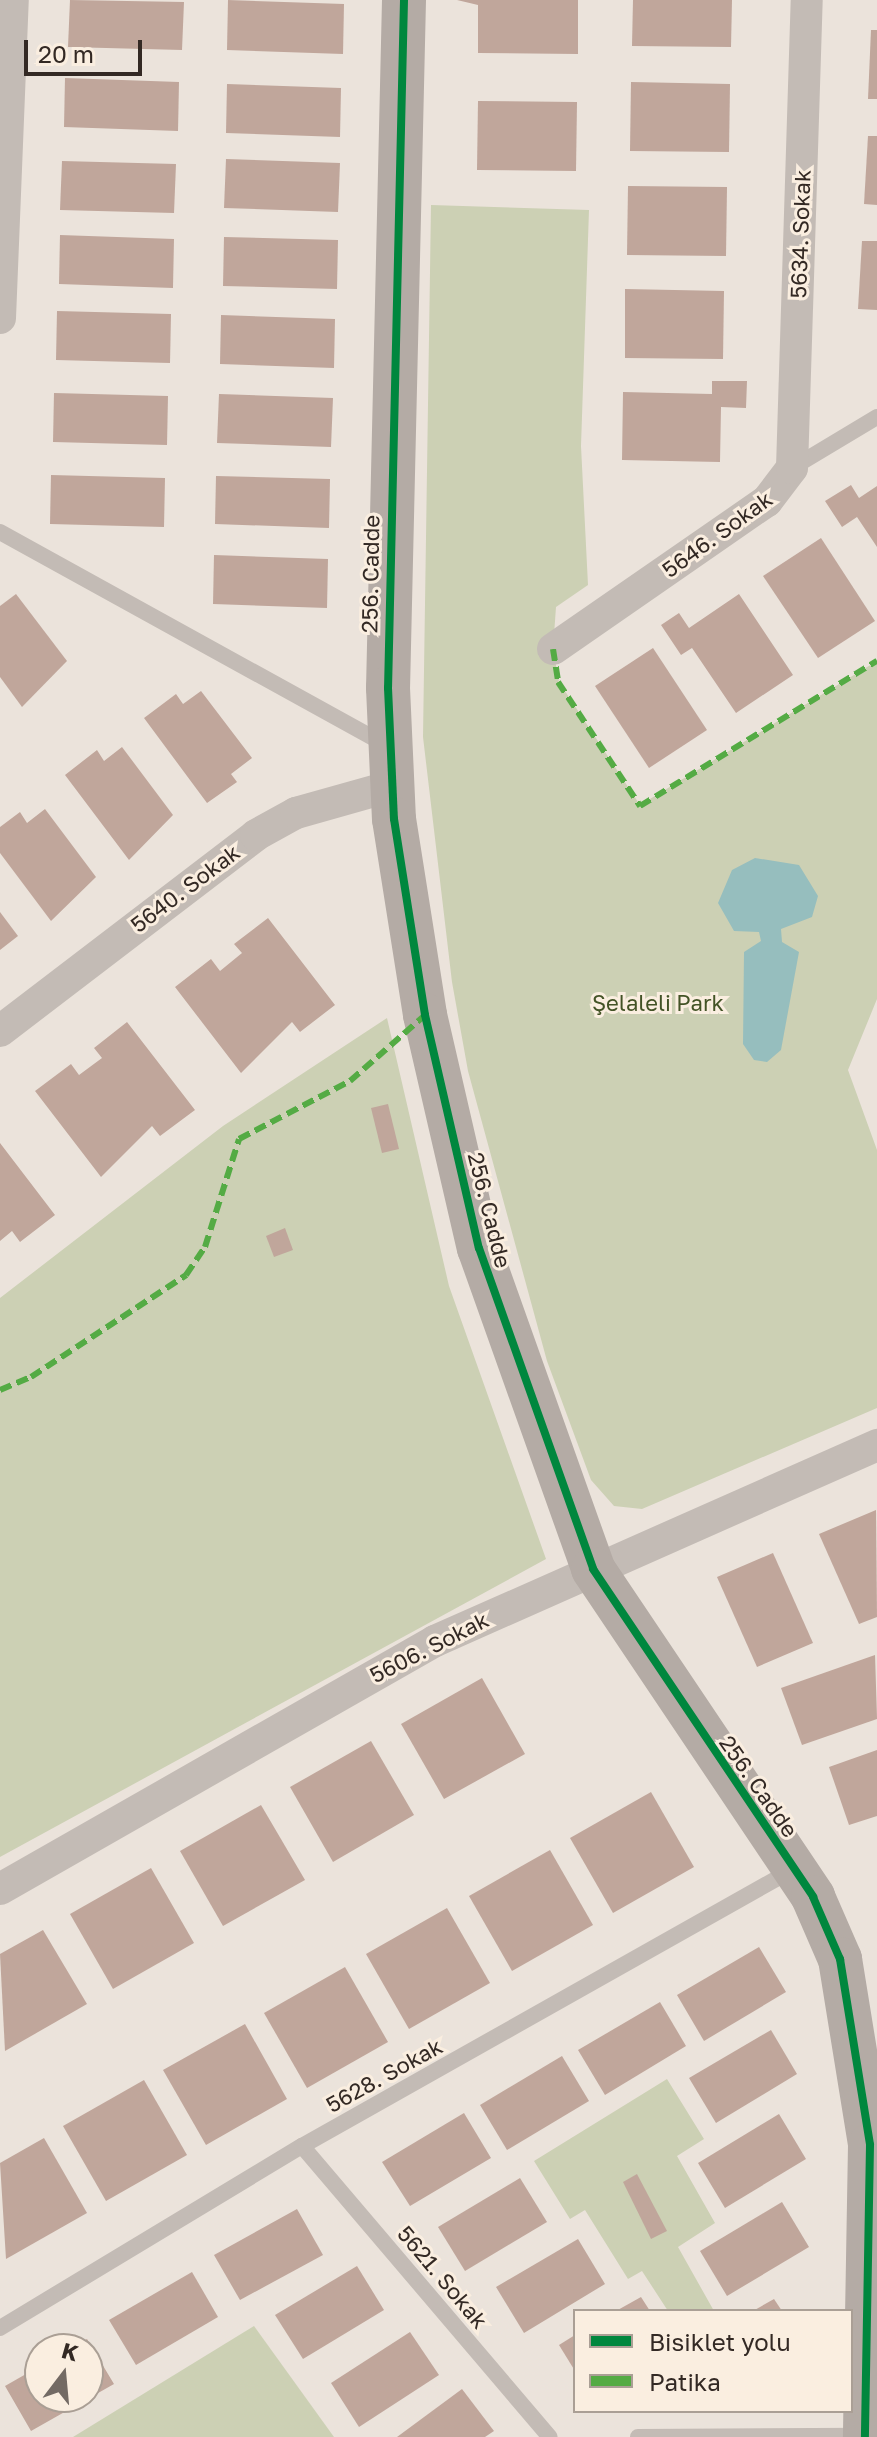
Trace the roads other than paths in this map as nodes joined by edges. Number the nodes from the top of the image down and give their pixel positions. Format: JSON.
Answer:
{"nodes":[{"id":1,"x":13,"y":0,"type":"edge"},
{"id":2,"x":404,"y":0,"type":"edge"},
{"id":3,"x":807,"y":0,"type":"edge"},
{"id":4,"x":0,"y":318,"type":"edge"},
{"id":5,"x":877,"y":417,"type":"edge"},
{"id":6,"x":792,"y":468,"type":"junction"},
{"id":7,"x":0,"y":532,"type":"edge"},
{"id":8,"x":553,"y":649,"type":"dead end"},
{"id":9,"x":391,"y":766,"type":"junction"},
{"id":10,"x":0,"y":1031,"type":"edge"},
{"id":11,"x":877,"y":1445,"type":"edge"},
{"id":12,"x":593,"y":1569,"type":"junction"},
{"id":13,"x":795,"y":1868,"type":"junction"},
{"id":14,"x":0,"y":1889,"type":"edge"},
{"id":15,"x":302,"y":2146,"type":"junction"},
{"id":16,"x":0,"y":2328,"type":"edge"},
{"id":17,"x":865,"y":2436,"type":"edge"},
{"id":18,"x":877,"y":2436,"type":"edge"},
{"id":19,"x":550,"y":2437,"type":"edge"},
{"id":20,"x":638,"y":2437,"type":"edge"}],
"edges":[{"from":1,"to":4,"type":"street"},
{"from":2,"to":9,"type":"street","name":"256. Cadde"},
{"from":3,"to":6,"type":"street","name":"5634. Sokak"},
{"from":5,"to":6,"type":"lane","name":"5646. Sokak"},
{"from":6,"to":8,"type":"street","name":"5646. Sokak"},
{"from":7,"to":9,"type":"lane"},
{"from":9,"to":10,"type":"street","name":"5640. Sokak"},
{"from":9,"to":12,"type":"street","name":"256. Cadde"},
{"from":11,"to":12,"type":"street","name":"5606. Sokak"},
{"from":12,"to":13,"type":"street","name":"256. Cadde"},
{"from":12,"to":14,"type":"street","name":"5606. Sokak"},
{"from":13,"to":15,"type":"lane","name":"5628. Sokak"},
{"from":13,"to":17,"type":"street","name":"256. Cadde"},
{"from":15,"to":16,"type":"lane","name":"5628. Sokak"},
{"from":15,"to":19,"type":"lane","name":"5621. Sokak"},
{"from":17,"to":18,"type":"lane"},
{"from":17,"to":20,"type":"lane"}]}
